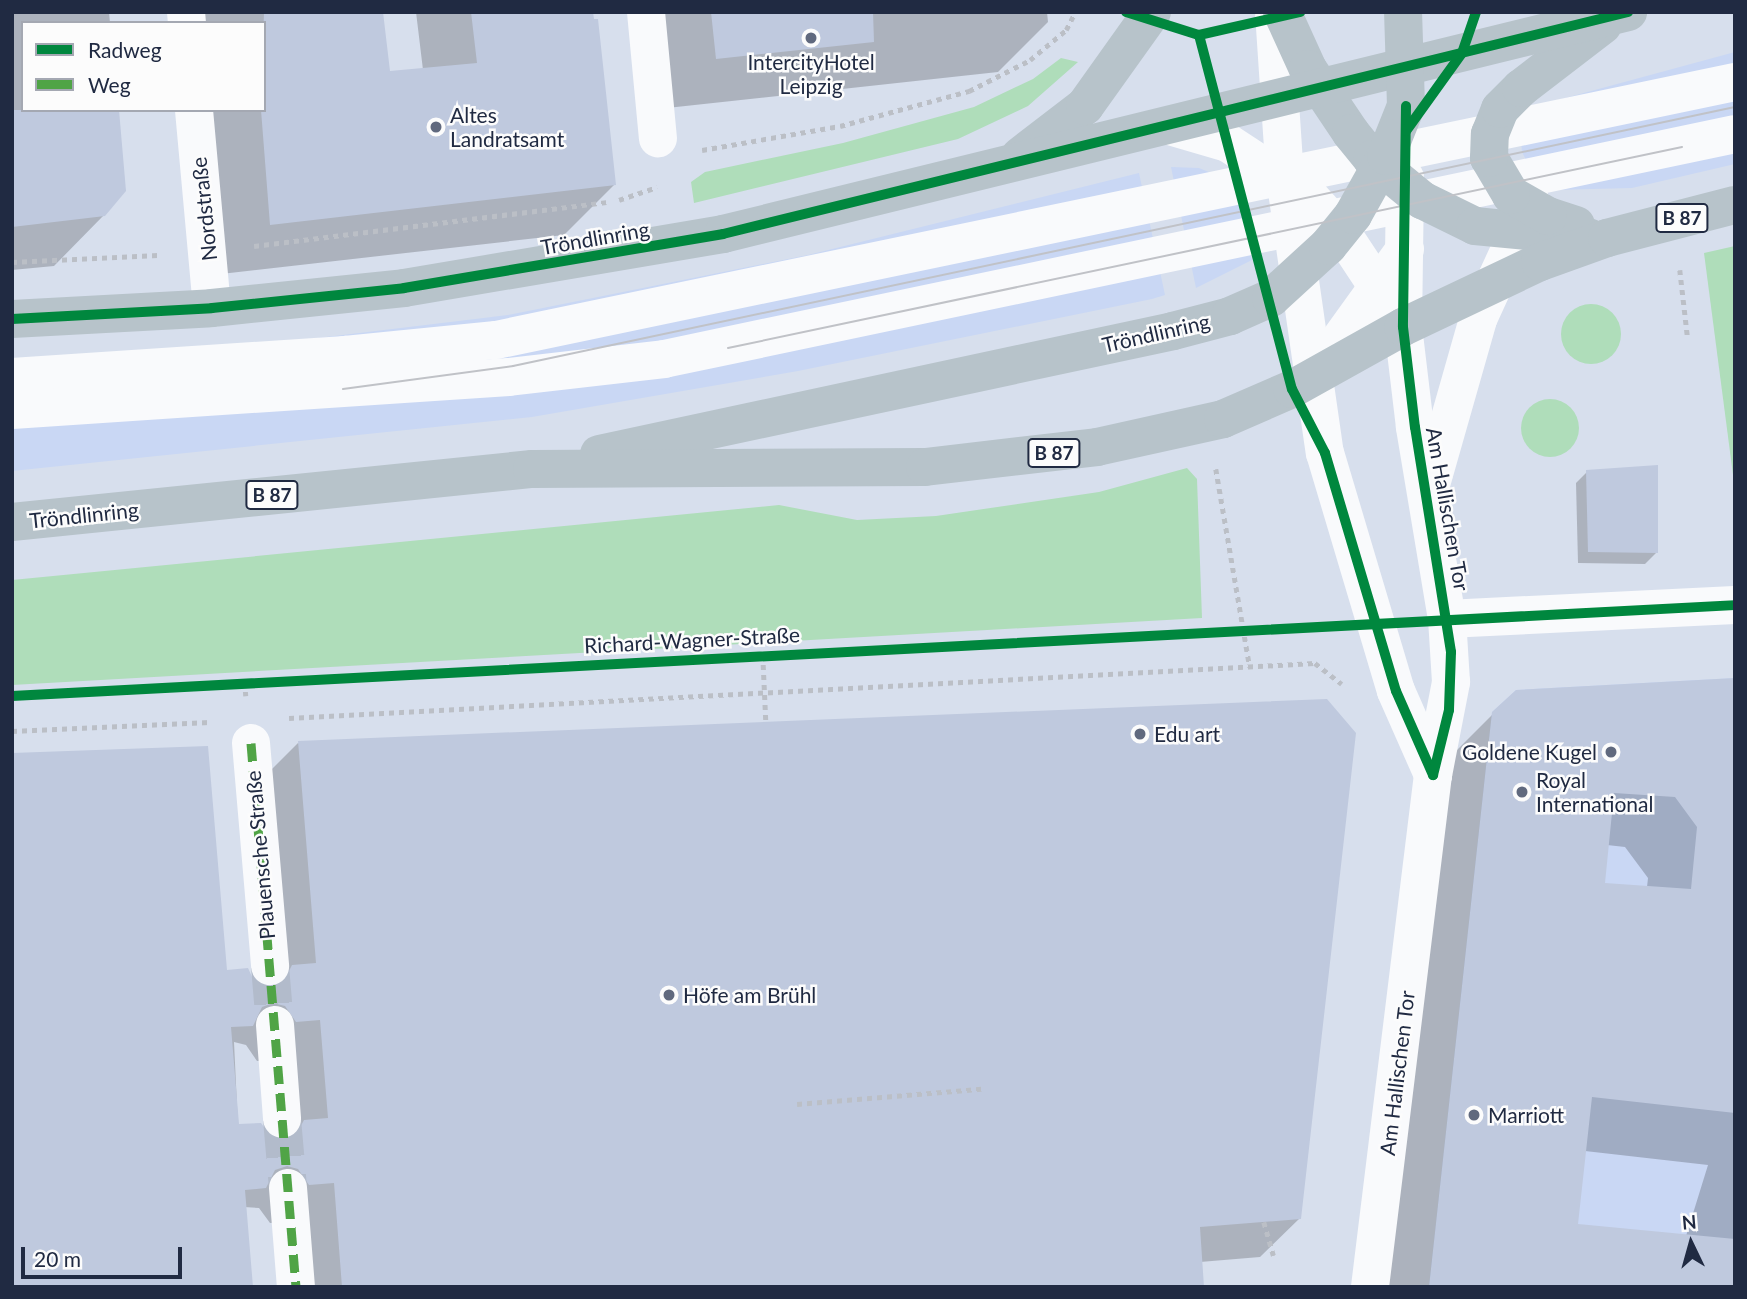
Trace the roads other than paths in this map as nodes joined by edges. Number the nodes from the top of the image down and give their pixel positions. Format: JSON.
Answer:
{"nodes":[{"id":1,"x":646,"y":12,"type":"edge"},
{"id":2,"x":1152,"y":12,"type":"edge"},
{"id":3,"x":1274,"y":12,"type":"edge"},
{"id":4,"x":1282,"y":12,"type":"edge"},
{"id":5,"x":1403,"y":12,"type":"edge"},
{"id":6,"x":1622,"y":14,"type":"edge"},
{"id":7,"x":1406,"y":67,"type":"junction"},
{"id":8,"x":1735,"y":82,"type":"edge"},
{"id":9,"x":1320,"y":89,"type":"junction"},
{"id":10,"x":1278,"y":99,"type":"junction"},
{"id":11,"x":194,"y":112,"type":"edge"},
{"id":12,"x":1489,"y":126,"type":"junction"},
{"id":13,"x":1173,"y":127,"type":"junction"},
{"id":14,"x":1735,"y":135,"type":"edge"},
{"id":15,"x":674,"y":145,"type":"road end"},
{"id":16,"x":1002,"y":169,"type":"junction"},
{"id":17,"x":1285,"y":177,"type":"junction"},
{"id":18,"x":1405,"y":181,"type":"junction"},
{"id":19,"x":1735,"y":205,"type":"edge"},
{"id":20,"x":1515,"y":208,"type":"junction"},
{"id":21,"x":1342,"y":221,"type":"junction"},
{"id":22,"x":1292,"y":228,"type":"junction"},
{"id":23,"x":1619,"y":235,"type":"junction"},
{"id":24,"x":1403,"y":252,"type":"junction"},
{"id":25,"x":1298,"y":276,"type":"junction"},
{"id":26,"x":1495,"y":283,"type":"junction"},
{"id":27,"x":1379,"y":288,"type":"junction"},
{"id":28,"x":212,"y":308,"type":"junction"},
{"id":29,"x":12,"y":319,"type":"edge"},
{"id":30,"x":1388,"y":335,"type":"junction"},
{"id":31,"x":12,"y":377,"type":"edge"},
{"id":32,"x":1312,"y":378,"type":"junction"},
{"id":33,"x":210,"y":381,"type":"junction"},
{"id":34,"x":12,"y":396,"type":"edge"},
{"id":35,"x":12,"y":410,"type":"edge"},
{"id":36,"x":12,"y":430,"type":"edge"},
{"id":37,"x":532,"y":470,"type":"junction"},
{"id":38,"x":1427,"y":497,"type":"junction"},
{"id":39,"x":12,"y":522,"type":"edge"},
{"id":40,"x":1735,"y":606,"type":"edge"},
{"id":41,"x":1447,"y":619,"type":"junction"},
{"id":42,"x":249,"y":728,"type":"road end"},
{"id":43,"x":1433,"y":775,"type":"junction"},
{"id":44,"x":270,"y":966,"type":"tunnel mouth"},
{"id":45,"x":275,"y":1025,"type":"tunnel mouth"},
{"id":46,"x":282,"y":1119,"type":"tunnel mouth"},
{"id":47,"x":288,"y":1188,"type":"tunnel mouth"},
{"id":48,"x":296,"y":1287,"type":"edge"},
{"id":49,"x":1370,"y":1287,"type":"edge"}],
"edges":[{"from":1,"to":15,"type":"street"},
{"from":2,"to":16,"type":"main road"},
{"from":3,"to":10,"type":"street"},
{"from":4,"to":9,"type":"main road"},
{"from":5,"to":7,"type":"main road"},
{"from":6,"to":7,"type":"main road","name":"Tröndlinring"},
{"from":6,"to":12,"type":"main road"},
{"from":7,"to":9,"type":"main road","name":"Tröndlinring"},
{"from":7,"to":18,"type":"main road","name":"Tröndlinring"},
{"from":8,"to":12,"type":"street"},
{"from":9,"to":10,"type":"main road","name":"Tröndlinring"},
{"from":9,"to":18,"type":"main road"},
{"from":10,"to":13,"type":"main road","name":"Tröndlinring"},
{"from":10,"to":17,"type":"street"},
{"from":11,"to":28,"type":"street","name":"Nordstraße"},
{"from":12,"to":18,"type":"street"},
{"from":12,"to":18,"type":"street"},
{"from":12,"to":20,"type":"main road"},
{"from":13,"to":16,"type":"main road","name":"Tröndlinring"},
{"from":13,"to":17,"type":"street"},
{"from":14,"to":20,"type":"street"},
{"from":16,"to":28,"type":"main road","name":"Tröndlinring"},
{"from":17,"to":18,"type":"street"},
{"from":17,"to":21,"type":"street"},
{"from":17,"to":22,"type":"street"},
{"from":17,"to":33,"type":"street"},
{"from":18,"to":20,"type":"street"},
{"from":18,"to":20,"type":"main road"},
{"from":18,"to":21,"type":"main road","name":"Tröndlinring"},
{"from":18,"to":24,"type":"street"},
{"from":19,"to":23,"type":"main road","number":"B 87"},
{"from":20,"to":23,"type":"main road"},
{"from":20,"to":26,"type":"street","name":"Am Hallischen Tor"},
{"from":21,"to":22,"type":"street"},
{"from":21,"to":25,"type":"main road","name":"Tröndlinring"},
{"from":21,"to":27,"type":"street"},
{"from":22,"to":25,"type":"street"},
{"from":22,"to":33,"type":"street"},
{"from":23,"to":26,"type":"main road","number":"B 87"},
{"from":24,"to":27,"type":"street"},
{"from":24,"to":30,"type":"street","name":"Am Hallischen Tor"},
{"from":25,"to":32,"type":"street"},
{"from":25,"to":37,"type":"main road","name":"Tröndlinring"},
{"from":26,"to":30,"type":"main road","number":"B 87"},
{"from":26,"to":38,"type":"street","name":"Am Hallischen Tor"},
{"from":27,"to":30,"type":"street"},
{"from":27,"to":32,"type":"street"},
{"from":28,"to":29,"type":"main road","name":"Tröndlinring"},
{"from":30,"to":32,"type":"main road","number":"B 87"},
{"from":30,"to":38,"type":"street","name":"Am Hallischen Tor"},
{"from":31,"to":33,"type":"street"},
{"from":32,"to":37,"type":"main road","name":"Tröndlinring","number":"B 87"},
{"from":32,"to":43,"type":"street"},
{"from":33,"to":34,"type":"street"},
{"from":33,"to":35,"type":"street"},
{"from":33,"to":36,"type":"street"},
{"from":37,"to":39,"type":"main road","name":"Tröndlinring","number":"B 87"},
{"from":38,"to":41,"type":"street","name":"Am Hallischen Tor"},
{"from":40,"to":41,"type":"street"},
{"from":41,"to":43,"type":"street","name":"Am Hallischen Tor"},
{"from":42,"to":44,"type":"street","name":"Plauensche Straße"},
{"from":43,"to":49,"type":"street","name":"Am Hallischen Tor"},
{"from":45,"to":46,"type":"street"},
{"from":47,"to":48,"type":"street"}]}
